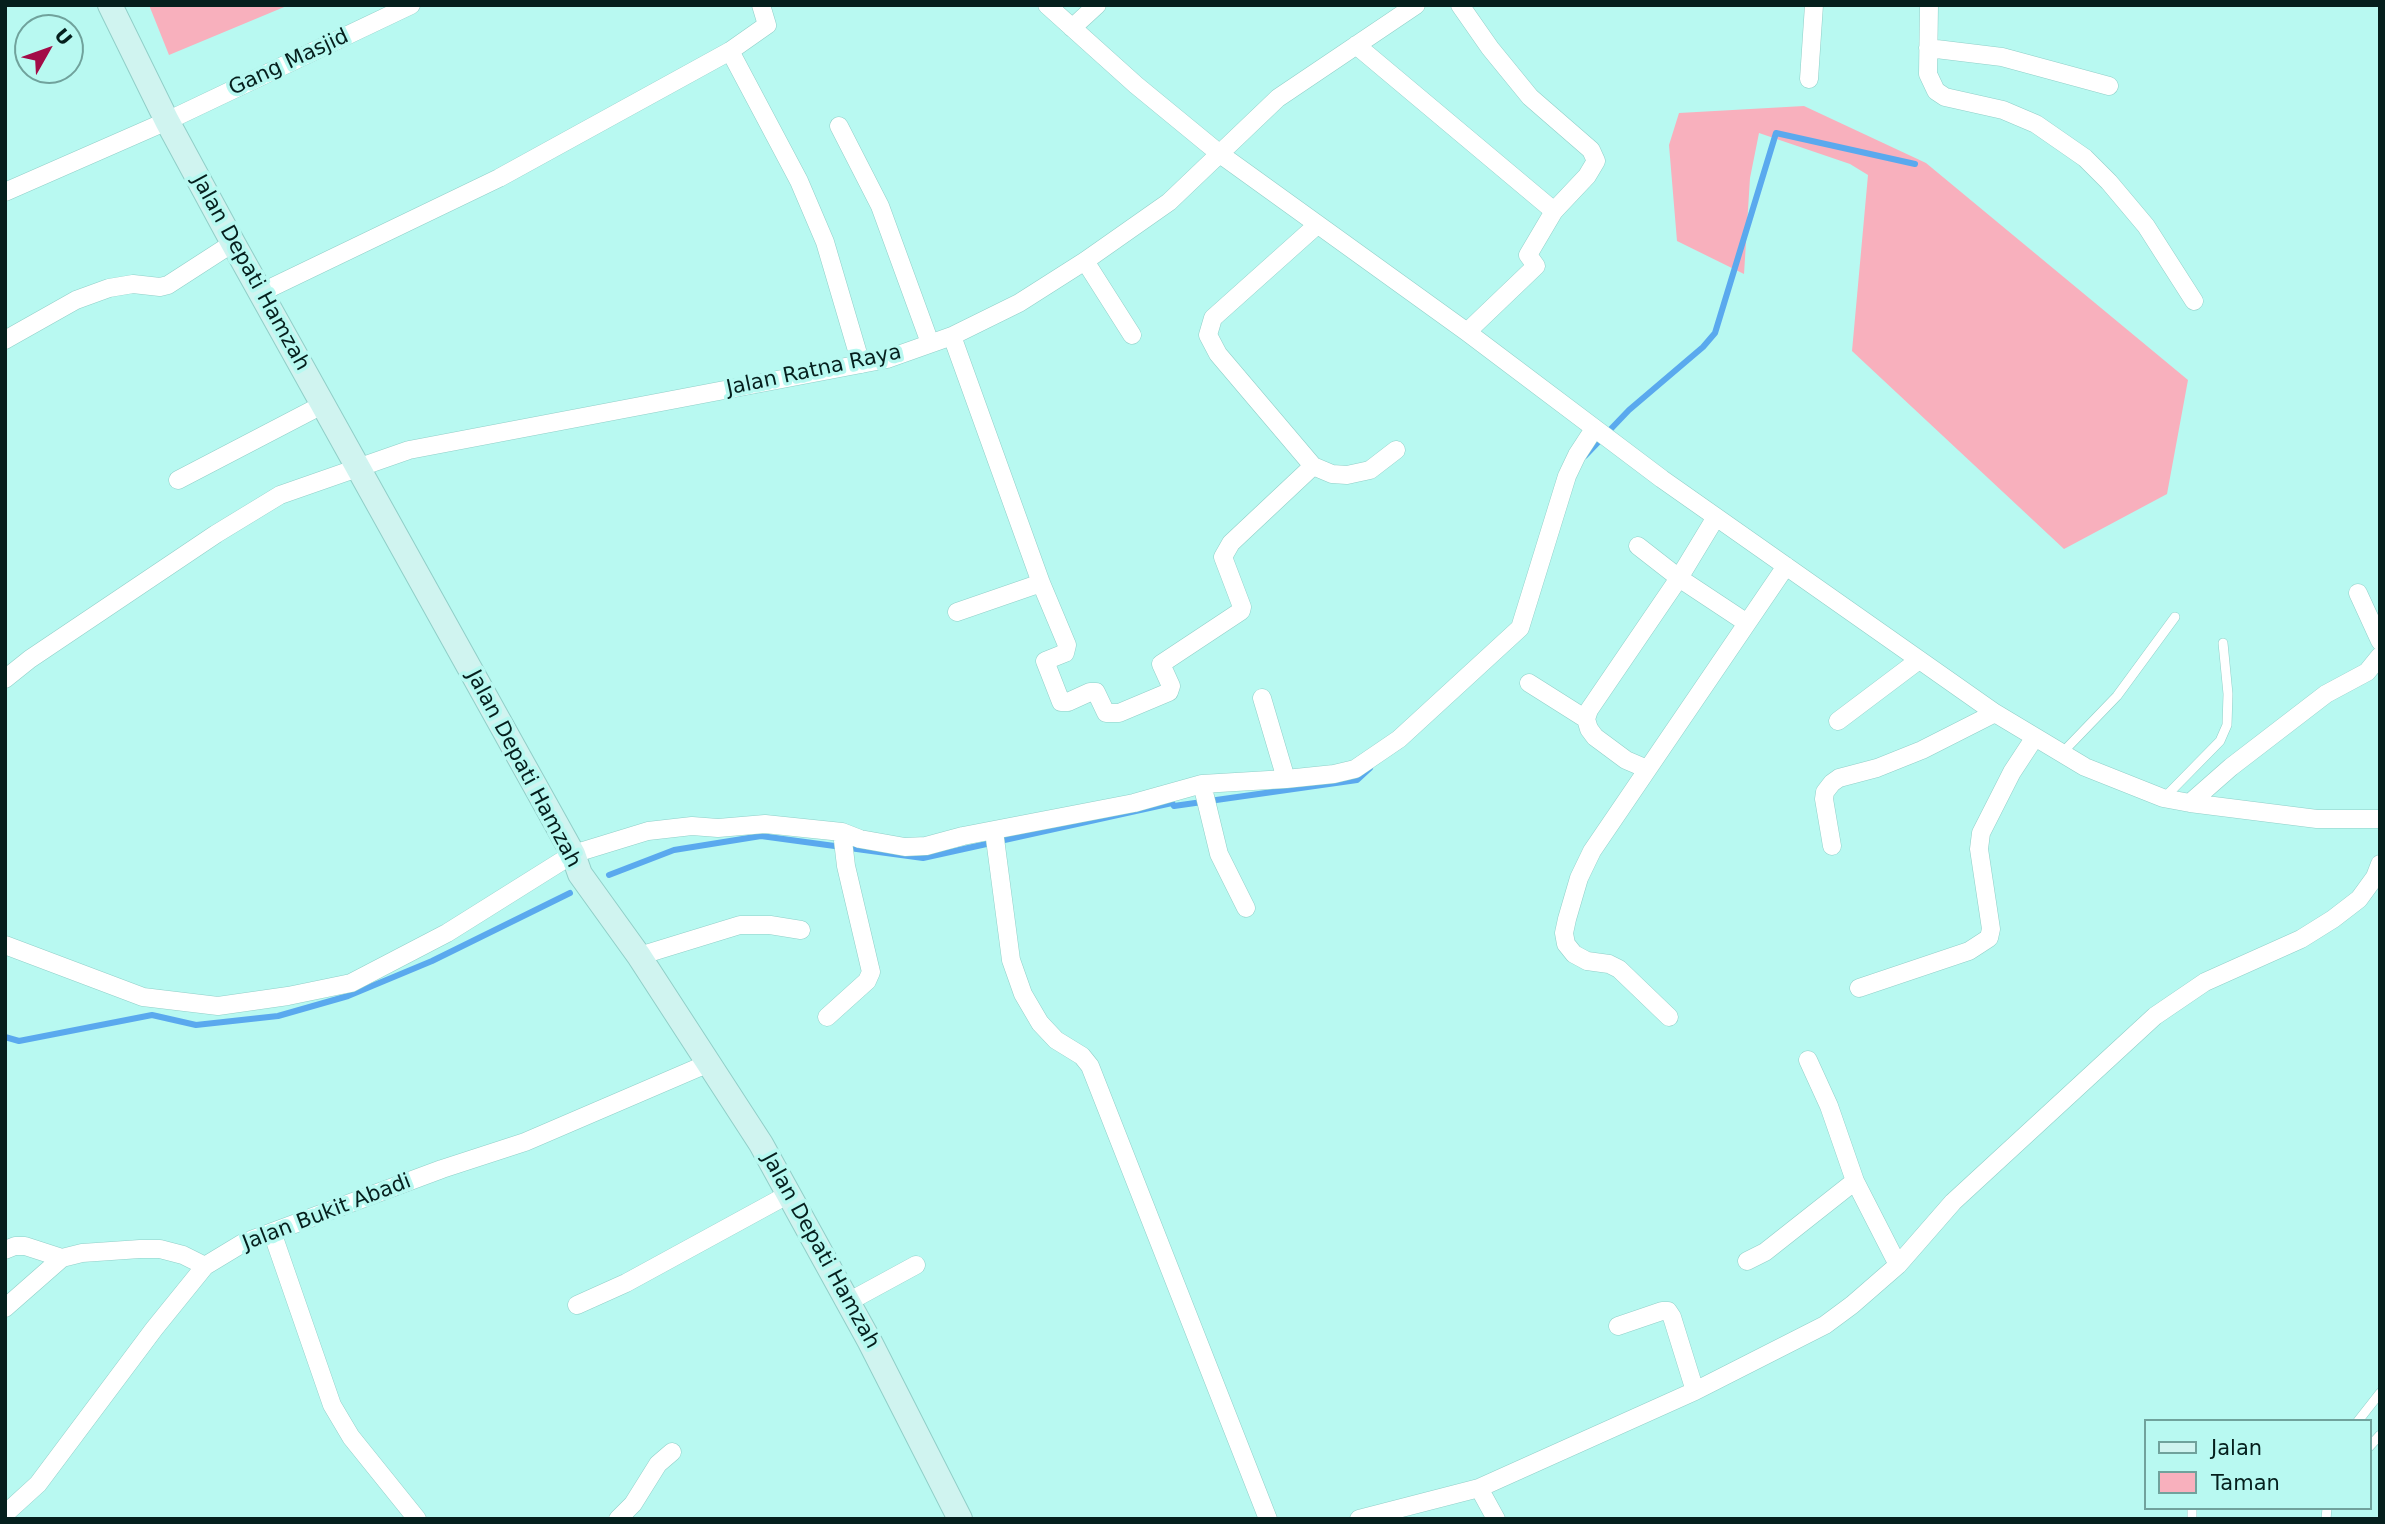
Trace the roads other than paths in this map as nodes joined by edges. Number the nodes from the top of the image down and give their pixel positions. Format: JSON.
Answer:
{"nodes":[{"id":1,"x":110,"y":5,"type":"edge"},
{"id":2,"x":411,"y":5,"type":"edge"},
{"id":3,"x":761,"y":5,"type":"edge"},
{"id":4,"x":1047,"y":5,"type":"edge"},
{"id":5,"x":1097,"y":5,"type":"edge"},
{"id":6,"x":1416,"y":5,"type":"edge"},
{"id":7,"x":1460,"y":5,"type":"edge"},
{"id":8,"x":1814,"y":5,"type":"edge"},
{"id":9,"x":1929,"y":5,"type":"edge"},
{"id":10,"x":1072,"y":28,"type":"junction"},
{"id":11,"x":1356,"y":45,"type":"junction"},
{"id":12,"x":1928,"y":48,"type":"junction"},
{"id":13,"x":730,"y":51,"type":"junction"},
{"id":14,"x":1809,"y":79,"type":"dead end"},
{"id":15,"x":2109,"y":86,"type":"dead end"},
{"id":16,"x":167,"y":121,"type":"junction"},
{"id":17,"x":839,"y":126,"type":"dead end"},
{"id":18,"x":1220,"y":154,"type":"junction"},
{"id":19,"x":5,"y":192,"type":"edge"},
{"id":20,"x":1554,"y":211,"type":"junction"},
{"id":21,"x":1317,"y":225,"type":"junction"},
{"id":22,"x":233,"y":243,"type":"junction"},
{"id":23,"x":1085,"y":261,"type":"junction"},
{"id":24,"x":260,"y":293,"type":"junction"},
{"id":25,"x":2194,"y":300,"type":"dead end"},
{"id":26,"x":1467,"y":332,"type":"junction"},
{"id":27,"x":1132,"y":335,"type":"dead end"},
{"id":28,"x":952,"y":336,"type":"junction"},
{"id":29,"x":5,"y":340,"type":"edge"},
{"id":30,"x":930,"y":343,"type":"junction"},
{"id":31,"x":861,"y":364,"type":"junction"},
{"id":32,"x":322,"y":405,"type":"junction"},
{"id":33,"x":1599,"y":433,"type":"junction"},
{"id":34,"x":1396,"y":450,"type":"dead end"},
{"id":35,"x":1313,"y":466,"type":"junction"},
{"id":36,"x":357,"y":467,"type":"junction"},
{"id":37,"x":178,"y":480,"type":"dead end"},
{"id":38,"x":1716,"y":517,"type":"junction"},
{"id":39,"x":1638,"y":545,"type":"dead end"},
{"id":40,"x":1786,"y":566,"type":"junction"},
{"id":41,"x":1679,"y":578,"type":"junction"},
{"id":42,"x":1041,"y":583,"type":"junction"},
{"id":43,"x":2358,"y":593,"type":"dead end"},
{"id":44,"x":957,"y":612,"type":"dead end"},
{"id":45,"x":2175,"y":617,"type":"dead end"},
{"id":46,"x":1747,"y":623,"type":"junction"},
{"id":47,"x":2380,"y":641,"type":"edge"},
{"id":48,"x":2223,"y":643,"type":"dead end"},
{"id":49,"x":2380,"y":656,"type":"edge"},
{"id":50,"x":1919,"y":660,"type":"junction"},
{"id":51,"x":5,"y":679,"type":"edge"},
{"id":52,"x":1528,"y":683,"type":"dead end"},
{"id":53,"x":1262,"y":698,"type":"dead end"},
{"id":54,"x":1995,"y":713,"type":"junction"},
{"id":55,"x":1586,"y":719,"type":"junction"},
{"id":56,"x":1838,"y":721,"type":"dead end"},
{"id":57,"x":2035,"y":737,"type":"junction"},
{"id":58,"x":2062,"y":753,"type":"junction"},
{"id":59,"x":1647,"y":769,"type":"junction"},
{"id":60,"x":1286,"y":779,"type":"junction"},
{"id":61,"x":1204,"y":791,"type":"junction"},
{"id":62,"x":2163,"y":798,"type":"junction"},
{"id":63,"x":2190,"y":803,"type":"junction"},
{"id":64,"x":2380,"y":819,"type":"edge"},
{"id":65,"x":995,"y":835,"type":"junction"},
{"id":66,"x":842,"y":838,"type":"junction"},
{"id":67,"x":1832,"y":846,"type":"dead end"},
{"id":68,"x":573,"y":854,"type":"junction"},
{"id":69,"x":2380,"y":864,"type":"edge"},
{"id":70,"x":1246,"y":908,"type":"dead end"},
{"id":71,"x":801,"y":930,"type":"dead end"},
{"id":72,"x":5,"y":945,"type":"edge"},
{"id":73,"x":639,"y":956,"type":"junction"},
{"id":74,"x":1859,"y":988,"type":"dead end"},
{"id":75,"x":827,"y":1017,"type":"dead end"},
{"id":76,"x":1669,"y":1017,"type":"dead end"},
{"id":77,"x":1808,"y":1060,"type":"dead end"},
{"id":78,"x":709,"y":1063,"type":"junction"},
{"id":79,"x":1855,"y":1181,"type":"junction"},
{"id":80,"x":789,"y":1194,"type":"junction"},
{"id":81,"x":272,"y":1233,"type":"junction"},
{"id":82,"x":5,"y":1250,"type":"edge"},
{"id":83,"x":62,"y":1258,"type":"junction"},
{"id":84,"x":1747,"y":1261,"type":"dead end"},
{"id":85,"x":916,"y":1265,"type":"dead end"},
{"id":86,"x":1898,"y":1265,"type":"junction"},
{"id":87,"x":205,"y":1266,"type":"junction"},
{"id":88,"x":848,"y":1302,"type":"junction"},
{"id":89,"x":577,"y":1305,"type":"dead end"},
{"id":90,"x":5,"y":1307,"type":"edge"},
{"id":91,"x":1618,"y":1326,"type":"dead end"},
{"id":92,"x":1695,"y":1391,"type":"junction"},
{"id":93,"x":2380,"y":1393,"type":"edge"},
{"id":94,"x":2360,"y":1419,"type":"edge"},
{"id":95,"x":671,"y":1452,"type":"dead end"},
{"id":96,"x":1479,"y":1488,"type":"junction"},
{"id":97,"x":5,"y":1514,"type":"edge"},
{"id":98,"x":417,"y":1519,"type":"edge"},
{"id":99,"x":618,"y":1519,"type":"edge"},
{"id":100,"x":960,"y":1519,"type":"edge"},
{"id":101,"x":1268,"y":1519,"type":"edge"},
{"id":102,"x":1359,"y":1519,"type":"edge"},
{"id":103,"x":1496,"y":1519,"type":"edge"}],
"edges":[{"from":1,"to":16,"type":"main road","name":"Jalan Depati Hamzah"},
{"from":2,"to":16,"type":"street","name":"Gang Masjid"},
{"from":3,"to":13,"type":"street"},
{"from":4,"to":10,"type":"street"},
{"from":5,"to":10,"type":"street"},
{"from":6,"to":11,"type":"street","name":"Jalan Ratna Raya"},
{"from":7,"to":20,"type":"street"},
{"from":8,"to":14,"type":"street"},
{"from":9,"to":12,"type":"street"},
{"from":10,"to":18,"type":"street"},
{"from":11,"to":18,"type":"street","name":"Jalan Ratna Raya"},
{"from":11,"to":20,"type":"street"},
{"from":12,"to":15,"type":"street"},
{"from":12,"to":25,"type":"street"},
{"from":13,"to":24,"type":"street"},
{"from":13,"to":31,"type":"street"},
{"from":16,"to":19,"type":"street","name":"Gang Masjid"},
{"from":16,"to":22,"type":"main road","name":"Jalan Depati Hamzah"},
{"from":17,"to":30,"type":"street"},
{"from":18,"to":21,"type":"street"},
{"from":18,"to":23,"type":"street","name":"Jalan Ratna Raya"},
{"from":20,"to":26,"type":"street"},
{"from":21,"to":26,"type":"street"},
{"from":21,"to":35,"type":"street"},
{"from":22,"to":24,"type":"main road","name":"Jalan Depati Hamzah"},
{"from":22,"to":29,"type":"street"},
{"from":23,"to":27,"type":"street"},
{"from":23,"to":28,"type":"street","name":"Jalan Ratna Raya"},
{"from":24,"to":32,"type":"main road","name":"Jalan Depati Hamzah"},
{"from":26,"to":33,"type":"street"},
{"from":28,"to":30,"type":"street","name":"Jalan Ratna Raya"},
{"from":28,"to":42,"type":"street"},
{"from":30,"to":31,"type":"street","name":"Jalan Ratna Raya"},
{"from":31,"to":36,"type":"street","name":"Jalan Ratna Raya"},
{"from":32,"to":36,"type":"main road","name":"Jalan Depati Hamzah"},
{"from":32,"to":37,"type":"street"},
{"from":33,"to":38,"type":"street"},
{"from":33,"to":60,"type":"street"},
{"from":34,"to":35,"type":"street"},
{"from":35,"to":42,"type":"street"},
{"from":36,"to":51,"type":"street","name":"Jalan Ratna Raya"},
{"from":36,"to":68,"type":"main road","name":"Jalan Depati Hamzah"},
{"from":38,"to":40,"type":"street"},
{"from":38,"to":41,"type":"street"},
{"from":39,"to":41,"type":"street"},
{"from":40,"to":46,"type":"street"},
{"from":40,"to":50,"type":"street"},
{"from":41,"to":46,"type":"street"},
{"from":41,"to":55,"type":"street"},
{"from":42,"to":44,"type":"street"},
{"from":43,"to":47,"type":"street"},
{"from":45,"to":58,"type":"lane"},
{"from":46,"to":59,"type":"street"},
{"from":48,"to":62,"type":"lane"},
{"from":49,"to":63,"type":"street"},
{"from":50,"to":54,"type":"street"},
{"from":50,"to":56,"type":"street"},
{"from":52,"to":55,"type":"street"},
{"from":53,"to":60,"type":"street"},
{"from":54,"to":57,"type":"street"},
{"from":54,"to":67,"type":"street"},
{"from":55,"to":59,"type":"street"},
{"from":57,"to":58,"type":"street"},
{"from":57,"to":74,"type":"street"},
{"from":58,"to":62,"type":"street"},
{"from":59,"to":76,"type":"street"},
{"from":60,"to":61,"type":"street"},
{"from":61,"to":65,"type":"street"},
{"from":61,"to":70,"type":"street"},
{"from":62,"to":63,"type":"street"},
{"from":63,"to":64,"type":"street"},
{"from":65,"to":66,"type":"street"},
{"from":65,"to":101,"type":"street"},
{"from":66,"to":68,"type":"street"},
{"from":66,"to":75,"type":"street"},
{"from":68,"to":72,"type":"street"},
{"from":68,"to":73,"type":"main road","name":"Jalan Depati Hamzah"},
{"from":69,"to":86,"type":"street"},
{"from":71,"to":73,"type":"street"},
{"from":73,"to":78,"type":"main road","name":"Jalan Depati Hamzah"},
{"from":77,"to":79,"type":"street"},
{"from":78,"to":80,"type":"main road","name":"Jalan Depati Hamzah"},
{"from":78,"to":81,"type":"street","name":"Jalan Bukit Abadi"},
{"from":79,"to":84,"type":"street"},
{"from":79,"to":86,"type":"street"},
{"from":80,"to":88,"type":"main road","name":"Jalan Depati Hamzah"},
{"from":80,"to":89,"type":"street"},
{"from":81,"to":87,"type":"street","name":"Jalan Bukit Abadi"},
{"from":81,"to":98,"type":"street"},
{"from":82,"to":83,"type":"street"},
{"from":83,"to":87,"type":"street"},
{"from":83,"to":90,"type":"street"},
{"from":85,"to":88,"type":"street"},
{"from":86,"to":92,"type":"street"},
{"from":87,"to":97,"type":"street","name":"Jalan Bukit Abadi"},
{"from":88,"to":100,"type":"main road","name":"Jalan Depati Hamzah"},
{"from":91,"to":92,"type":"street"},
{"from":92,"to":96,"type":"street"},
{"from":93,"to":94,"type":"lane"},
{"from":95,"to":99,"type":"street"},
{"from":96,"to":102,"type":"street"},
{"from":96,"to":103,"type":"street"}]}
